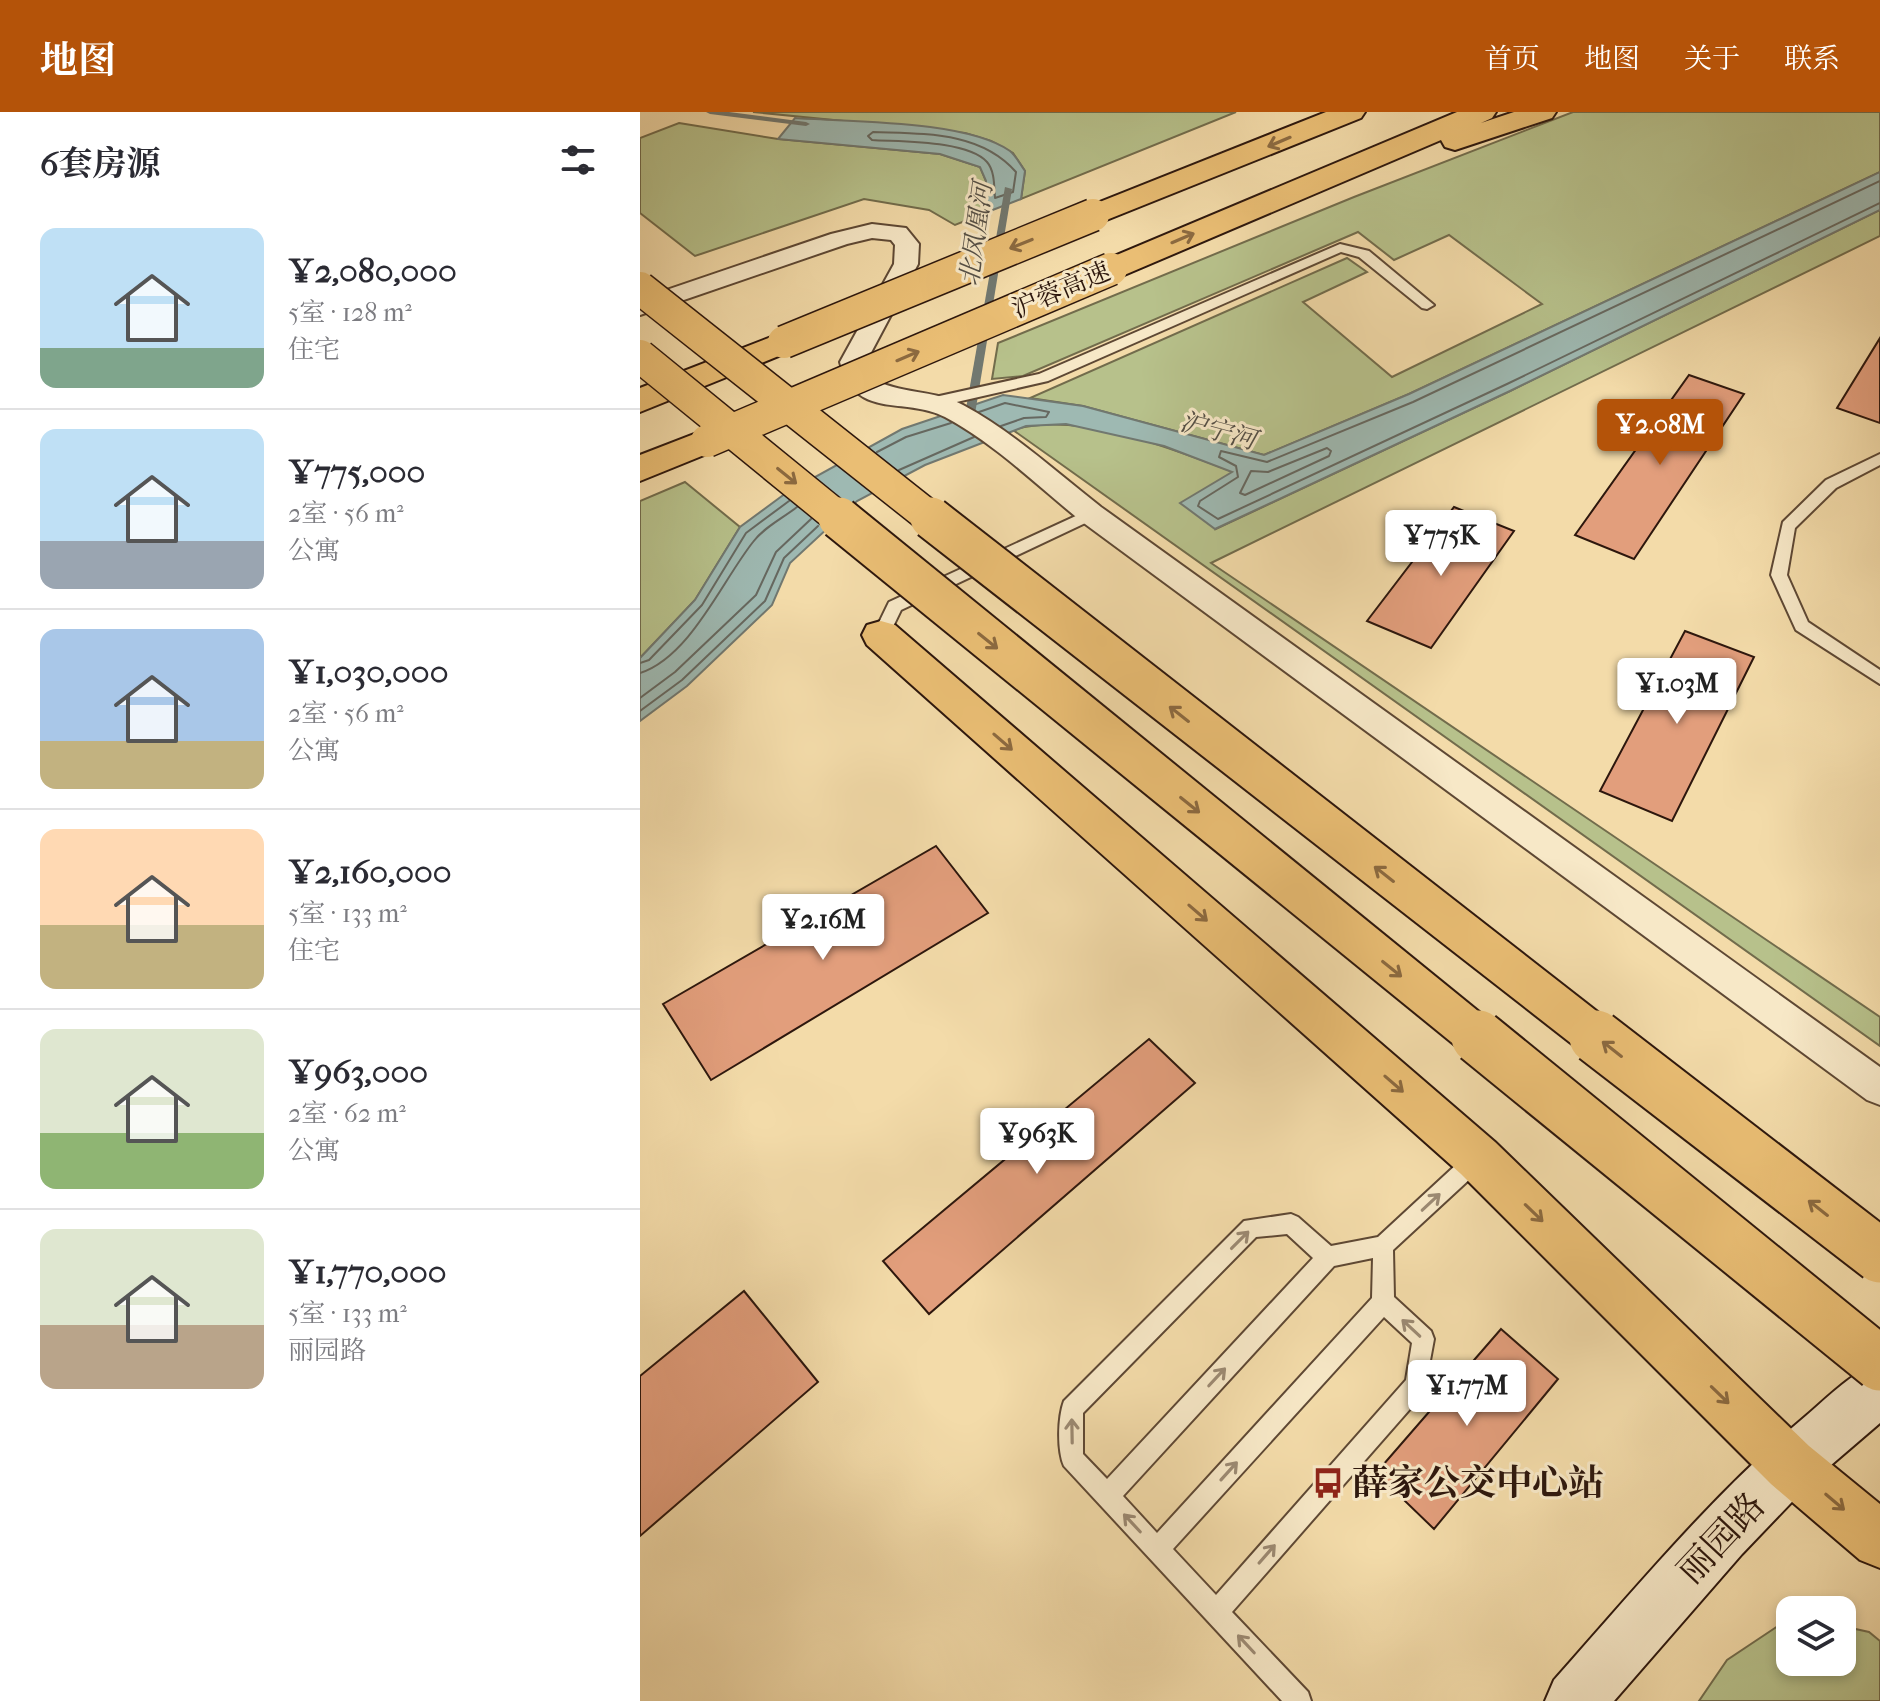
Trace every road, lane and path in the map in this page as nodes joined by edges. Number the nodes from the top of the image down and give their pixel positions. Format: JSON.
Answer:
{"nodes":[{"id":1,"x":1351,"y":112,"type":"edge"},
{"id":2,"x":1482,"y":112,"type":"edge"},
{"id":3,"x":1542,"y":112,"type":"edge"},
{"id":4,"x":1237,"y":215,"type":"junction"},
{"id":5,"x":640,"y":288,"type":"edge"},
{"id":6,"x":1427,"y":305,"type":"dead end"},
{"id":7,"x":640,"y":307,"type":"edge"},
{"id":8,"x":640,"y":356,"type":"edge"},
{"id":9,"x":640,"y":401,"type":"edge"},
{"id":10,"x":943,"y":404,"type":"junction"},
{"id":11,"x":1880,"y":459,"type":"edge"},
{"id":12,"x":640,"y":469,"type":"edge"},
{"id":13,"x":1091,"y":514,"type":"junction"},
{"id":14,"x":881,"y":635,"type":"joint"},
{"id":15,"x":1880,"y":678,"type":"edge"},
{"id":16,"x":1880,"y":1088,"type":"edge"},
{"id":17,"x":1478,"y":1158,"type":"junction"},
{"id":18,"x":1383,"y":1246,"type":"junction"},
{"id":19,"x":1880,"y":1256,"type":"edge"},
{"id":20,"x":1328,"y":1257,"type":"junction"},
{"id":21,"x":1383,"y":1302,"type":"junction"},
{"id":22,"x":1880,"y":1364,"type":"edge"},
{"id":23,"x":1880,"y":1388,"type":"edge"},
{"id":24,"x":1790,"y":1465,"type":"junction"},
{"id":25,"x":1107,"y":1496,"type":"junction"},
{"id":26,"x":1880,"y":1540,"type":"edge"},
{"id":27,"x":1157,"y":1550,"type":"junction"},
{"id":28,"x":1216,"y":1612,"type":"junction"},
{"id":29,"x":1299,"y":1701,"type":"edge"},
{"id":30,"x":1575,"y":1701,"type":"edge"}],
"edges":[{"from":1,"to":9,"type":"main road","name":"沪蓉高速","one_way":true,"bridge":true},
{"from":2,"to":4,"type":"main road","name":"沪蓉高速"},
{"from":3,"to":4,"type":"main road"},
{"from":12,"to":4,"type":"main road","name":"沪蓉高速","one_way":true,"bridge":true},
{"from":19,"to":5,"type":"main road","one_way":true,"bridge":true},
{"from":6,"to":10,"type":"lane"},
{"from":7,"to":10,"type":"street"},
{"from":8,"to":22,"type":"main road","one_way":true,"bridge":true},
{"from":10,"to":13,"type":"street"},
{"from":11,"to":15,"type":"lane"},
{"from":13,"to":14,"type":"lane"},
{"from":13,"to":16,"type":"street"},
{"from":14,"to":17,"type":"main road","one_way":true},
{"from":18,"to":17,"type":"lane","one_way":true},
{"from":17,"to":24,"type":"main road","one_way":true},
{"from":18,"to":20,"type":"lane"},
{"from":18,"to":21,"type":"lane"},
{"from":25,"to":20,"type":"lane","one_way":true},
{"from":25,"to":20,"type":"lane","one_way":true},
{"from":27,"to":21,"type":"lane","one_way":true},
{"from":28,"to":21,"type":"lane","one_way":true},
{"from":23,"to":24,"type":"street","name":"丽园路"},
{"from":24,"to":26,"type":"main road","one_way":true},
{"from":24,"to":30,"type":"street","name":"丽园路"},
{"from":27,"to":25,"type":"lane","one_way":true},
{"from":27,"to":28,"type":"lane"},
{"from":29,"to":28,"type":"lane","one_way":true}]}
